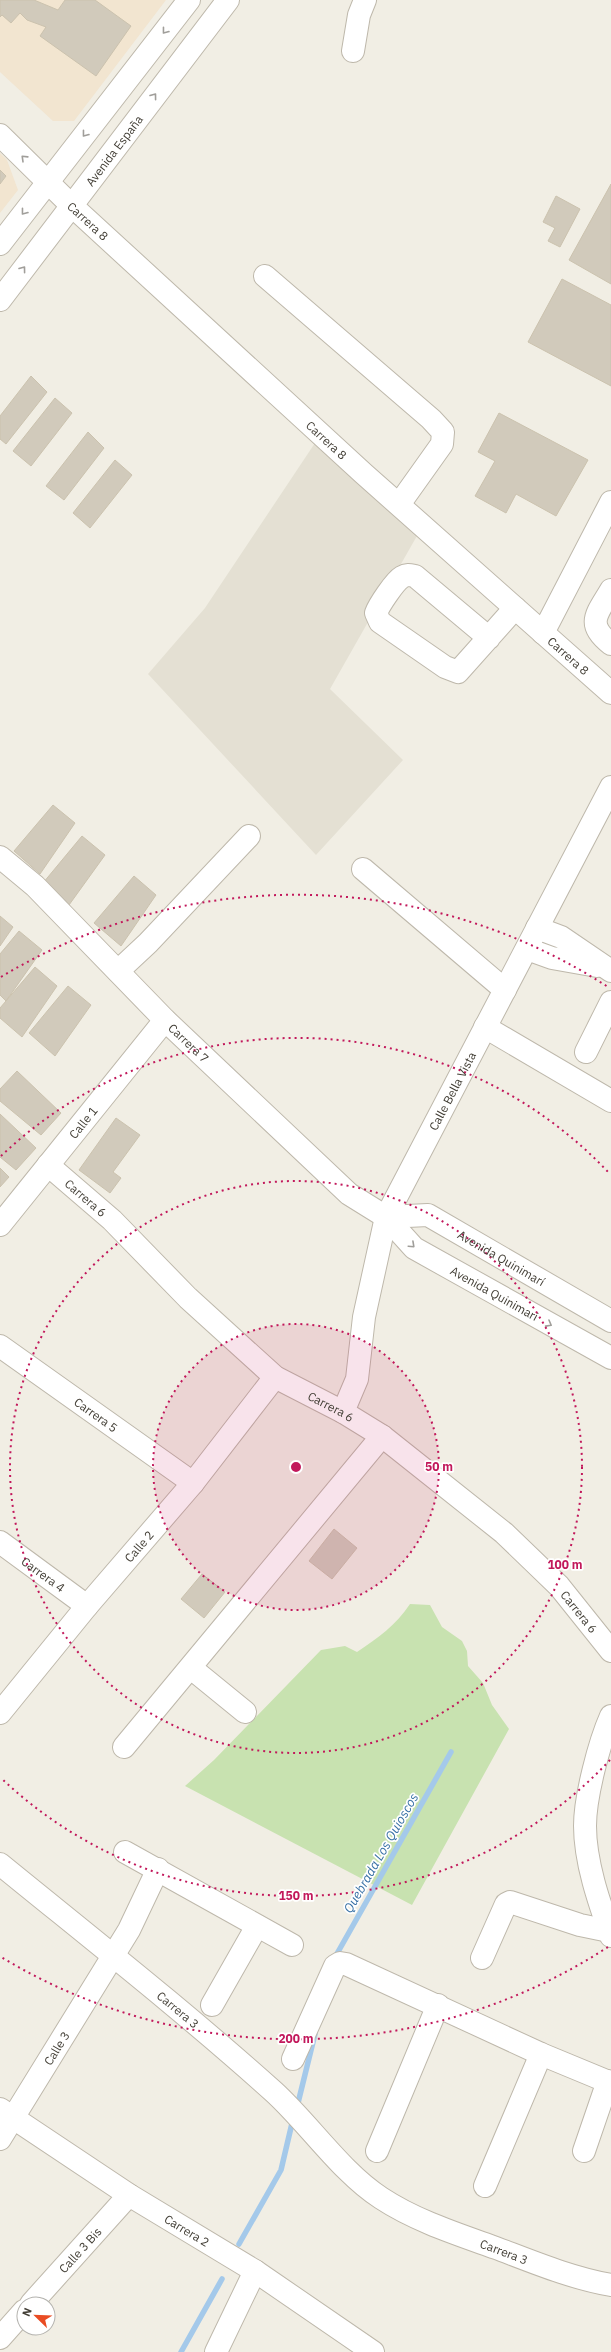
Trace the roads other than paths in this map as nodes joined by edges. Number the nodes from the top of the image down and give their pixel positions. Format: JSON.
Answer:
{"nodes":[{"id":1,"x":189,"y":0,"type":"edge"},
{"id":2,"x":228,"y":0,"type":"edge"},
{"id":3,"x":365,"y":0,"type":"edge"},
{"id":4,"x":353,"y":51,"type":"dead end"},
{"id":5,"x":0,"y":135,"type":"edge"},
{"id":6,"x":48,"y":181,"type":"junction"},
{"id":7,"x":71,"y":205,"type":"junction"},
{"id":8,"x":0,"y":244,"type":"edge"},
{"id":9,"x":266,"y":276,"type":"dead end"},
{"id":10,"x":0,"y":300,"type":"edge"},
{"id":11,"x":611,"y":502,"type":"edge"},
{"id":12,"x":400,"y":503,"type":"junction"},
{"id":13,"x":611,"y":590,"type":"edge"},
{"id":14,"x":515,"y":608,"type":"junction"},
{"id":15,"x":542,"y":633,"type":"junction"},
{"id":16,"x":489,"y":638,"type":"junction"},
{"id":17,"x":611,"y":644,"type":"edge"},
{"id":18,"x":611,"y":693,"type":"edge"},
{"id":19,"x":611,"y":788,"type":"edge"},
{"id":20,"x":248,"y":836,"type":"dead end"},
{"id":21,"x":0,"y":857,"type":"edge"},
{"id":22,"x":364,"y":869,"type":"dead end"},
{"id":23,"x":537,"y":928,"type":"junction"},
{"id":24,"x":526,"y":948,"type":"junction"},
{"id":25,"x":607,"y":969,"type":"edge"},
{"id":26,"x":118,"y":971,"type":"junction"},
{"id":27,"x":505,"y":990,"type":"junction"},
{"id":28,"x":611,"y":1002,"type":"edge"},
{"id":29,"x":165,"y":1020,"type":"junction"},
{"id":30,"x":484,"y":1027,"type":"junction"},
{"id":31,"x":586,"y":1052,"type":"dead end"},
{"id":32,"x":611,"y":1102,"type":"edge"},
{"id":33,"x":48,"y":1164,"type":"junction"},
{"id":34,"x":386,"y":1217,"type":"junction"},
{"id":35,"x":0,"y":1225,"type":"edge"},
{"id":36,"x":611,"y":1321,"type":"edge"},
{"id":37,"x":0,"y":1346,"type":"edge"},
{"id":38,"x":611,"y":1358,"type":"edge"},
{"id":39,"x":275,"y":1377,"type":"junction"},
{"id":40,"x":343,"y":1412,"type":"junction"},
{"id":41,"x":382,"y":1436,"type":"junction"},
{"id":42,"x":193,"y":1483,"type":"junction"},
{"id":43,"x":0,"y":1542,"type":"edge"},
{"id":44,"x":87,"y":1606,"type":"junction"},
{"id":45,"x":611,"y":1651,"type":"edge"},
{"id":46,"x":191,"y":1668,"type":"junction"},
{"id":47,"x":245,"y":1712,"type":"dead end"},
{"id":48,"x":0,"y":1713,"type":"edge"},
{"id":49,"x":611,"y":1716,"type":"edge"},
{"id":50,"x":124,"y":1747,"type":"dead end"},
{"id":51,"x":125,"y":1852,"type":"dead end"},
{"id":52,"x":0,"y":1864,"type":"edge"},
{"id":53,"x":158,"y":1869,"type":"junction"},
{"id":54,"x":257,"y":1926,"type":"junction"},
{"id":55,"x":610,"y":1933,"type":"edge"},
{"id":56,"x":292,"y":1945,"type":"dead end"},
{"id":57,"x":112,"y":1956,"type":"junction"},
{"id":58,"x":482,"y":1958,"type":"dead end"},
{"id":59,"x":212,"y":2005,"type":"dead end"},
{"id":60,"x":438,"y":2005,"type":"junction"},
{"id":61,"x":541,"y":2054,"type":"junction"},
{"id":62,"x":293,"y":2059,"type":"dead end"},
{"id":63,"x":610,"y":2082,"type":"edge"},
{"id":64,"x":6,"y":2114,"type":"edge"},
{"id":65,"x":0,"y":2139,"type":"edge"},
{"id":66,"x":377,"y":2151,"type":"dead end"},
{"id":67,"x":584,"y":2151,"type":"dead end"},
{"id":68,"x":485,"y":2186,"type":"dead end"},
{"id":69,"x":128,"y":2195,"type":"junction"},
{"id":70,"x":255,"y":2271,"type":"junction"},
{"id":71,"x":611,"y":2285,"type":"edge"},
{"id":72,"x":38,"y":2296,"type":"edge"},
{"id":73,"x":16,"y":2321,"type":"edge"},
{"id":74,"x":0,"y":2338,"type":"edge"},
{"id":75,"x":216,"y":2352,"type":"edge"},
{"id":76,"x":373,"y":2352,"type":"edge"}],
"edges":[{"from":1,"to":6,"type":"street","one_way":true},
{"from":7,"to":2,"type":"street","name":"Avenida España","one_way":true},
{"from":3,"to":4,"type":"street"},
{"from":6,"to":5,"type":"street","name":"Carrera 8","one_way":true},
{"from":6,"to":7,"type":"street","name":"Carrera 8"},
{"from":6,"to":8,"type":"street","one_way":true},
{"from":10,"to":7,"type":"street","name":"Avenida España","one_way":true},
{"from":7,"to":12,"type":"street","name":"Carrera 8"},
{"from":9,"to":12,"type":"street"},
{"from":11,"to":15,"type":"street"},
{"from":12,"to":14,"type":"street","name":"Carrera 8"},
{"from":13,"to":17,"type":"street"},
{"from":14,"to":15,"type":"street","name":"Carrera 8"},
{"from":14,"to":16,"type":"street"},
{"from":15,"to":18,"type":"street","name":"Carrera 8"},
{"from":16,"to":16,"type":"street"},
{"from":19,"to":23,"type":"street","name":"Calle Bella Vista"},
{"from":20,"to":26,"type":"street"},
{"from":21,"to":26,"type":"street","name":"Carrera 7"},
{"from":22,"to":27,"type":"street"},
{"from":23,"to":24,"type":"street","name":"Calle Bella Vista"},
{"from":23,"to":25,"type":"street"},
{"from":24,"to":25,"type":"street"},
{"from":24,"to":27,"type":"street","name":"Calle Bella Vista"},
{"from":26,"to":29,"type":"street","name":"Carrera 7"},
{"from":27,"to":30,"type":"street","name":"Calle Bella Vista"},
{"from":28,"to":31,"type":"street"},
{"from":29,"to":33,"type":"street","name":"Calle 1"},
{"from":29,"to":34,"type":"street","name":"Carrera 7"},
{"from":30,"to":32,"type":"street"},
{"from":30,"to":34,"type":"street","name":"Calle Bella Vista"},
{"from":33,"to":35,"type":"street","name":"Calle 1"},
{"from":33,"to":39,"type":"street","name":"Carrera 6"},
{"from":34,"to":36,"type":"street","name":"Avenida Quinimarí"},
{"from":34,"to":38,"type":"street","name":"Avenida Quinimari","one_way":true},
{"from":34,"to":40,"type":"street","name":"Calle Bella Vista"},
{"from":37,"to":42,"type":"street","name":"Carrera 5"},
{"from":39,"to":40,"type":"street","name":"Carrera 6"},
{"from":39,"to":42,"type":"street","name":"Calle 2"},
{"from":40,"to":41,"type":"street","name":"Carrera 6"},
{"from":41,"to":45,"type":"street","name":"Carrera 6"},
{"from":41,"to":46,"type":"street"},
{"from":42,"to":44,"type":"street","name":"Calle 2"},
{"from":43,"to":44,"type":"street","name":"Carrera 4"},
{"from":44,"to":48,"type":"street","name":"Calle 2"},
{"from":46,"to":47,"type":"street"},
{"from":46,"to":50,"type":"street"},
{"from":49,"to":55,"type":"street"},
{"from":51,"to":53,"type":"street"},
{"from":52,"to":57,"type":"street","name":"Carrera 3"},
{"from":53,"to":54,"type":"street"},
{"from":53,"to":57,"type":"street","name":"Calle 3"},
{"from":54,"to":56,"type":"street"},
{"from":54,"to":59,"type":"street"},
{"from":55,"to":58,"type":"street"},
{"from":57,"to":64,"type":"street","name":"Calle 3"},
{"from":57,"to":71,"type":"street","name":"Carrera 3"},
{"from":60,"to":61,"type":"street"},
{"from":60,"to":62,"type":"street"},
{"from":60,"to":66,"type":"street"},
{"from":61,"to":63,"type":"street"},
{"from":61,"to":68,"type":"street"},
{"from":63,"to":67,"type":"street"},
{"from":64,"to":65,"type":"street","name":"Calle 3"},
{"from":64,"to":69,"type":"street","name":"Carrera 2"},
{"from":69,"to":70,"type":"street","name":"Carrera 2"},
{"from":69,"to":72,"type":"street","name":"Calle 3 Bis"},
{"from":70,"to":75,"type":"street"},
{"from":70,"to":76,"type":"street","name":"Carrera 2"},
{"from":73,"to":74,"type":"street"}]}
